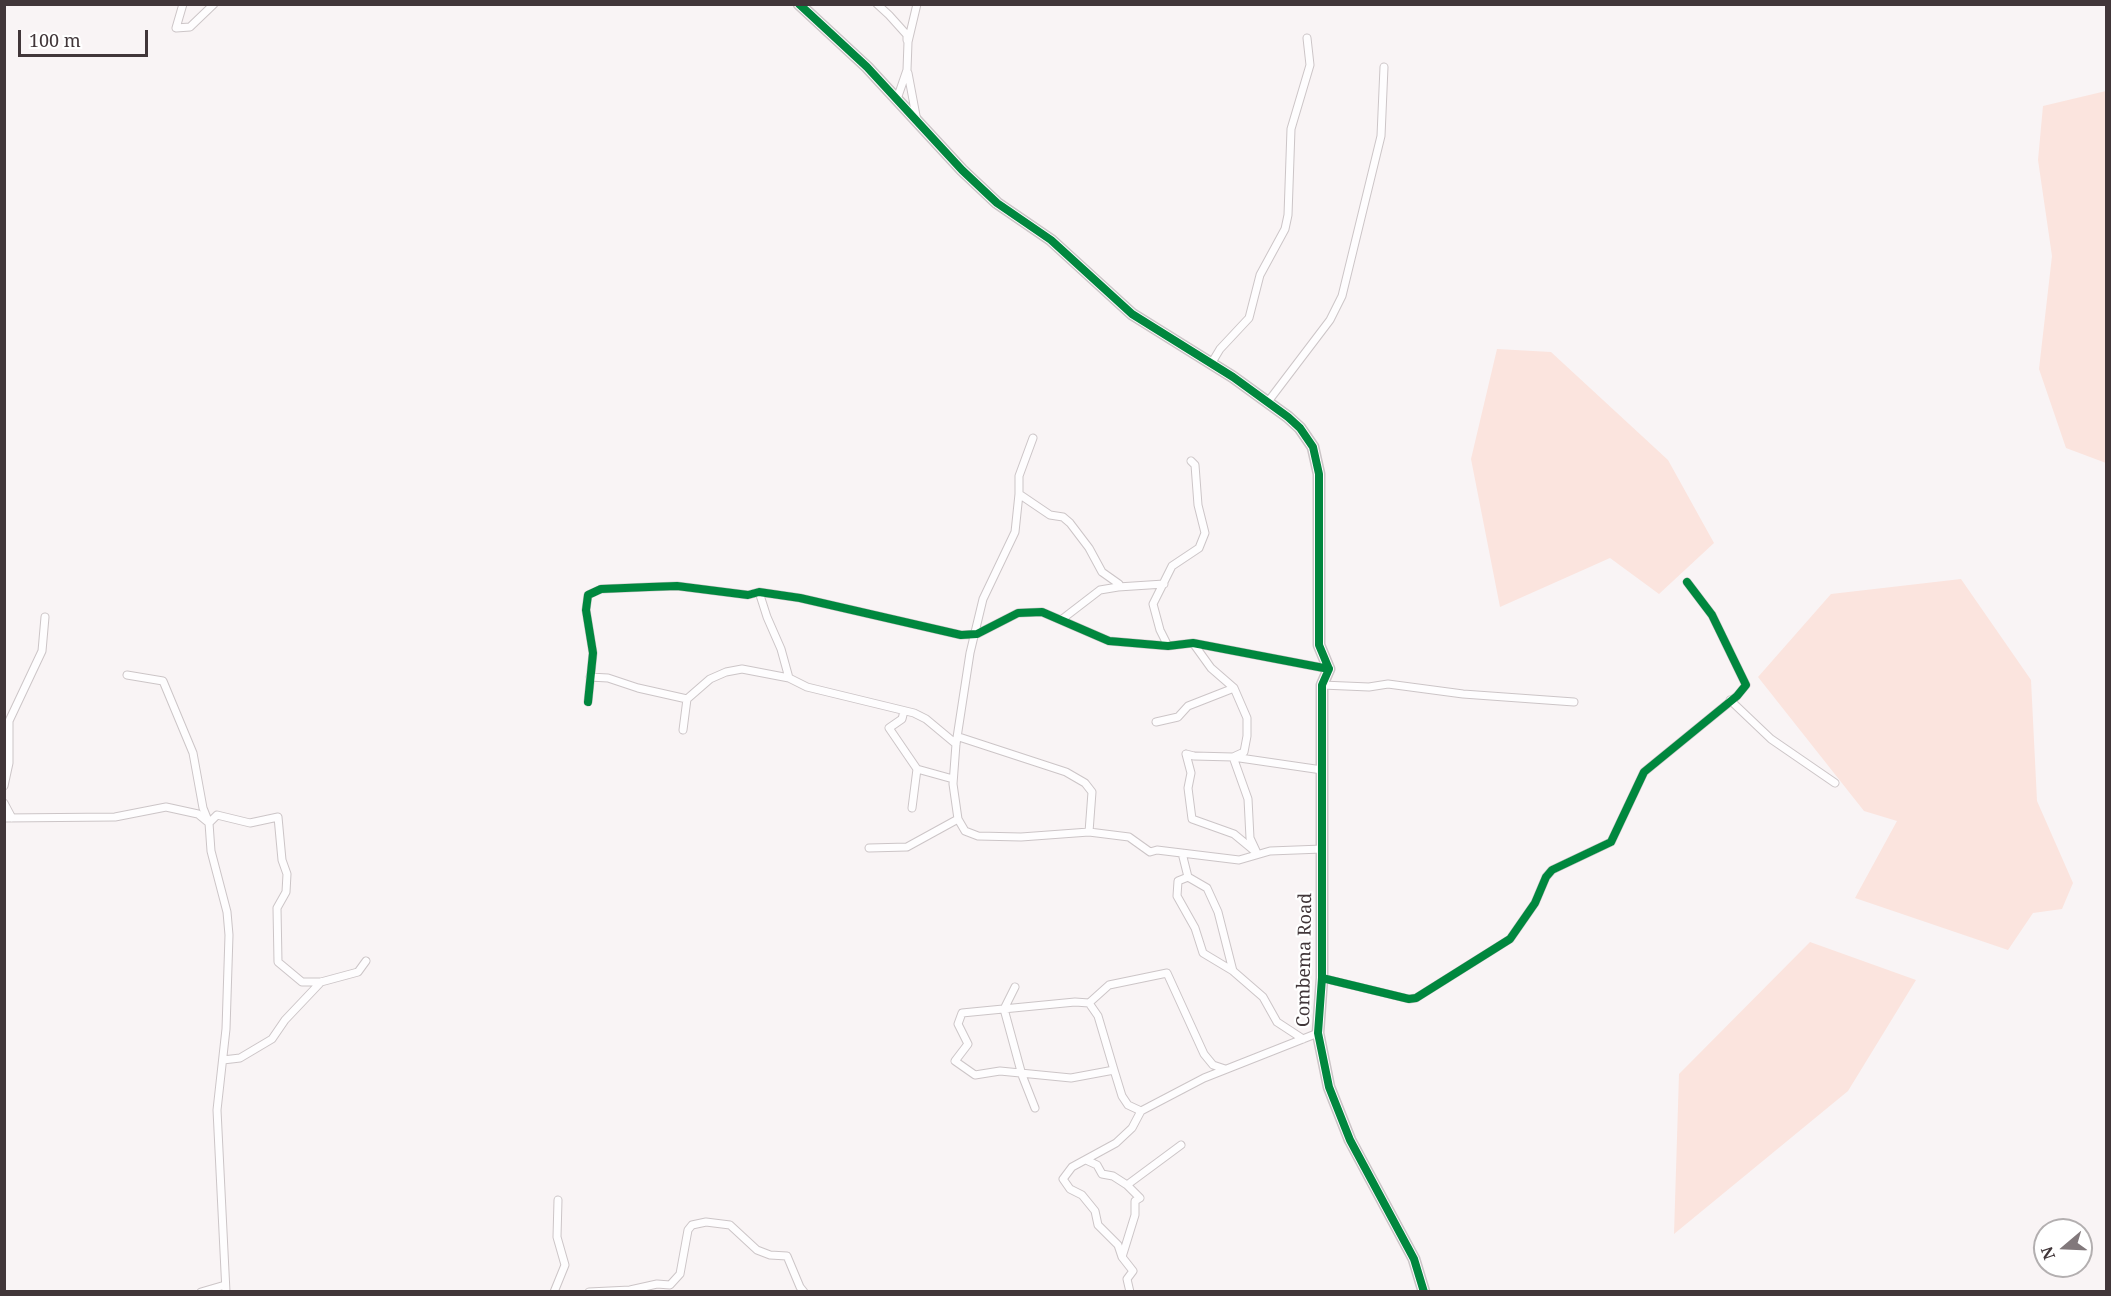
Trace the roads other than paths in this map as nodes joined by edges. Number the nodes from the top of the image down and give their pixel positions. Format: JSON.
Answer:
{"nodes":[{"id":1,"x":183,"y":4,"type":"edge"},
{"id":2,"x":214,"y":4,"type":"edge"},
{"id":3,"x":799,"y":4,"type":"edge"},
{"id":4,"x":877,"y":4,"type":"edge"},
{"id":5,"x":917,"y":4,"type":"edge"},
{"id":6,"x":1307,"y":38,"type":"dead end"},
{"id":7,"x":908,"y":42,"type":"junction"},
{"id":8,"x":1384,"y":67,"type":"dead end"},
{"id":9,"x":907,"y":70,"type":"junction"},
{"id":10,"x":897,"y":99,"type":"junction"},
{"id":11,"x":918,"y":122,"type":"junction"},
{"id":12,"x":1211,"y":364,"type":"junction"},
{"id":13,"x":1267,"y":403,"type":"junction"},
{"id":14,"x":1033,"y":438,"type":"dead end"},
{"id":15,"x":1191,"y":461,"type":"dead end"},
{"id":16,"x":1019,"y":494,"type":"junction"},
{"id":17,"x":1687,"y":582,"type":"dead end"},
{"id":18,"x":1164,"y":584,"type":"junction"},
{"id":19,"x":1118,"y":587,"type":"junction"},
{"id":20,"x":759,"y":592,"type":"junction"},
{"id":21,"x":45,"y":618,"type":"dead end"},
{"id":22,"x":1061,"y":620,"type":"junction"},
{"id":23,"x":976,"y":634,"type":"junction"},
{"id":24,"x":1193,"y":643,"type":"junction"},
{"id":25,"x":1168,"y":646,"type":"junction"},
{"id":26,"x":1329,"y":669,"type":"junction"},
{"id":27,"x":127,"y":675,"type":"dead end"},
{"id":28,"x":590,"y":677,"type":"junction"},
{"id":29,"x":789,"y":678,"type":"junction"},
{"id":30,"x":1322,"y":685,"type":"junction"},
{"id":31,"x":1234,"y":688,"type":"junction"},
{"id":32,"x":687,"y":699,"type":"junction"},
{"id":33,"x":1730,"y":700,"type":"junction"},
{"id":34,"x":588,"y":702,"type":"dead end"},
{"id":35,"x":1574,"y":702,"type":"dead end"},
{"id":36,"x":904,"y":711,"type":"junction"},
{"id":37,"x":1156,"y":722,"type":"dead end"},
{"id":38,"x":683,"y":730,"type":"dead end"},
{"id":39,"x":957,"y":741,"type":"junction"},
{"id":40,"x":1233,"y":757,"type":"junction"},
{"id":41,"x":917,"y":769,"type":"junction"},
{"id":42,"x":1322,"y":770,"type":"junction"},
{"id":43,"x":953,"y":779,"type":"junction"},
{"id":44,"x":1834,"y":783,"type":"dead end"},
{"id":45,"x":4,"y":786,"type":"edge"},
{"id":46,"x":4,"y":803,"type":"edge"},
{"id":47,"x":912,"y":808,"type":"dead end"},
{"id":48,"x":8,"y":818,"type":"edge"},
{"id":49,"x":958,"y":819,"type":"junction"},
{"id":50,"x":209,"y":823,"type":"junction"},
{"id":51,"x":1089,"y":832,"type":"junction"},
{"id":52,"x":869,"y":848,"type":"dead end"},
{"id":53,"x":1322,"y":849,"type":"junction"},
{"id":54,"x":1182,"y":853,"type":"junction"},
{"id":55,"x":1257,"y":853,"type":"junction"},
{"id":56,"x":1188,"y":877,"type":"junction"},
{"id":57,"x":366,"y":961,"type":"dead end"},
{"id":58,"x":1233,"y":971,"type":"junction"},
{"id":59,"x":1322,"y":978,"type":"junction"},
{"id":60,"x":321,"y":982,"type":"junction"},
{"id":61,"x":1015,"y":987,"type":"dead end"},
{"id":62,"x":1089,"y":1003,"type":"junction"},
{"id":63,"x":1004,"y":1009,"type":"junction"},
{"id":64,"x":1318,"y":1033,"type":"junction"},
{"id":65,"x":1303,"y":1039,"type":"junction"},
{"id":66,"x":223,"y":1060,"type":"junction"},
{"id":67,"x":1225,"y":1068,"type":"junction"},
{"id":68,"x":1114,"y":1070,"type":"junction"},
{"id":69,"x":1022,"y":1075,"type":"junction"},
{"id":70,"x":1035,"y":1108,"type":"dead end"},
{"id":71,"x":1141,"y":1111,"type":"junction"},
{"id":72,"x":1181,"y":1145,"type":"dead end"},
{"id":73,"x":1086,"y":1160,"type":"junction"},
{"id":74,"x":1127,"y":1185,"type":"junction"},
{"id":75,"x":558,"y":1200,"type":"dead end"},
{"id":76,"x":1122,"y":1257,"type":"junction"},
{"id":77,"x":226,"y":1288,"type":"edge"},
{"id":78,"x":201,"y":1292,"type":"edge"},
{"id":79,"x":554,"y":1292,"type":"edge"},
{"id":80,"x":589,"y":1292,"type":"edge"},
{"id":81,"x":804,"y":1292,"type":"edge"},
{"id":82,"x":1130,"y":1292,"type":"edge"},
{"id":83,"x":1424,"y":1292,"type":"edge"}],
"edges":[{"from":1,"to":2,"type":"street"},
{"from":3,"to":10,"type":"street"},
{"from":4,"to":7,"type":"street"},
{"from":5,"to":7,"type":"street"},
{"from":6,"to":12,"type":"street"},
{"from":7,"to":9,"type":"street"},
{"from":8,"to":13,"type":"street"},
{"from":9,"to":10,"type":"street"},
{"from":9,"to":11,"type":"street"},
{"from":10,"to":11,"type":"street"},
{"from":11,"to":12,"type":"street"},
{"from":12,"to":13,"type":"street"},
{"from":13,"to":26,"type":"street"},
{"from":14,"to":16,"type":"street"},
{"from":15,"to":18,"type":"street"},
{"from":16,"to":19,"type":"street"},
{"from":16,"to":23,"type":"street"},
{"from":17,"to":33,"type":"street"},
{"from":18,"to":19,"type":"street"},
{"from":18,"to":25,"type":"street"},
{"from":19,"to":22,"type":"street"},
{"from":20,"to":23,"type":"street"},
{"from":20,"to":28,"type":"street"},
{"from":20,"to":29,"type":"street"},
{"from":21,"to":45,"type":"street"},
{"from":22,"to":23,"type":"street"},
{"from":22,"to":25,"type":"street"},
{"from":23,"to":39,"type":"street"},
{"from":24,"to":25,"type":"street"},
{"from":24,"to":26,"type":"street"},
{"from":24,"to":31,"type":"street"},
{"from":26,"to":30,"type":"street"},
{"from":27,"to":50,"type":"street"},
{"from":28,"to":32,"type":"street"},
{"from":28,"to":34,"type":"street"},
{"from":29,"to":32,"type":"street"},
{"from":29,"to":36,"type":"street"},
{"from":30,"to":35,"type":"street"},
{"from":30,"to":42,"type":"street","name":"Combema Road"},
{"from":31,"to":37,"type":"street"},
{"from":31,"to":40,"type":"street"},
{"from":32,"to":38,"type":"street"},
{"from":33,"to":44,"type":"street"},
{"from":33,"to":59,"type":"street"},
{"from":36,"to":39,"type":"street"},
{"from":36,"to":41,"type":"street"},
{"from":39,"to":43,"type":"street"},
{"from":39,"to":51,"type":"street"},
{"from":40,"to":42,"type":"street"},
{"from":40,"to":55,"type":"street"},
{"from":40,"to":55,"type":"street"},
{"from":41,"to":43,"type":"street"},
{"from":41,"to":47,"type":"street"},
{"from":42,"to":53,"type":"street","name":"Combema Road"},
{"from":43,"to":49,"type":"street"},
{"from":46,"to":48,"type":"street"},
{"from":48,"to":50,"type":"street"},
{"from":49,"to":51,"type":"street"},
{"from":49,"to":52,"type":"street"},
{"from":50,"to":60,"type":"street"},
{"from":50,"to":66,"type":"street"},
{"from":51,"to":54,"type":"street"},
{"from":53,"to":55,"type":"street"},
{"from":53,"to":59,"type":"street","name":"Combema Road"},
{"from":54,"to":55,"type":"street"},
{"from":54,"to":56,"type":"street"},
{"from":56,"to":58,"type":"street"},
{"from":56,"to":58,"type":"street"},
{"from":57,"to":60,"type":"street"},
{"from":58,"to":65,"type":"street"},
{"from":59,"to":64,"type":"street","name":"Combema Road"},
{"from":60,"to":66,"type":"street"},
{"from":61,"to":63,"type":"street"},
{"from":62,"to":63,"type":"street"},
{"from":62,"to":67,"type":"street"},
{"from":62,"to":68,"type":"street"},
{"from":63,"to":69,"type":"street"},
{"from":63,"to":69,"type":"street"},
{"from":64,"to":65,"type":"street"},
{"from":64,"to":83,"type":"street","name":"Combema Road"},
{"from":65,"to":67,"type":"street"},
{"from":66,"to":77,"type":"street"},
{"from":67,"to":71,"type":"street"},
{"from":68,"to":69,"type":"street"},
{"from":68,"to":71,"type":"street"},
{"from":69,"to":70,"type":"street"},
{"from":71,"to":73,"type":"street"},
{"from":72,"to":74,"type":"street"},
{"from":73,"to":74,"type":"street"},
{"from":73,"to":76,"type":"street"},
{"from":74,"to":76,"type":"street"},
{"from":75,"to":79,"type":"street"},
{"from":76,"to":82,"type":"street"},
{"from":77,"to":78,"type":"street"},
{"from":80,"to":81,"type":"street"}]}
